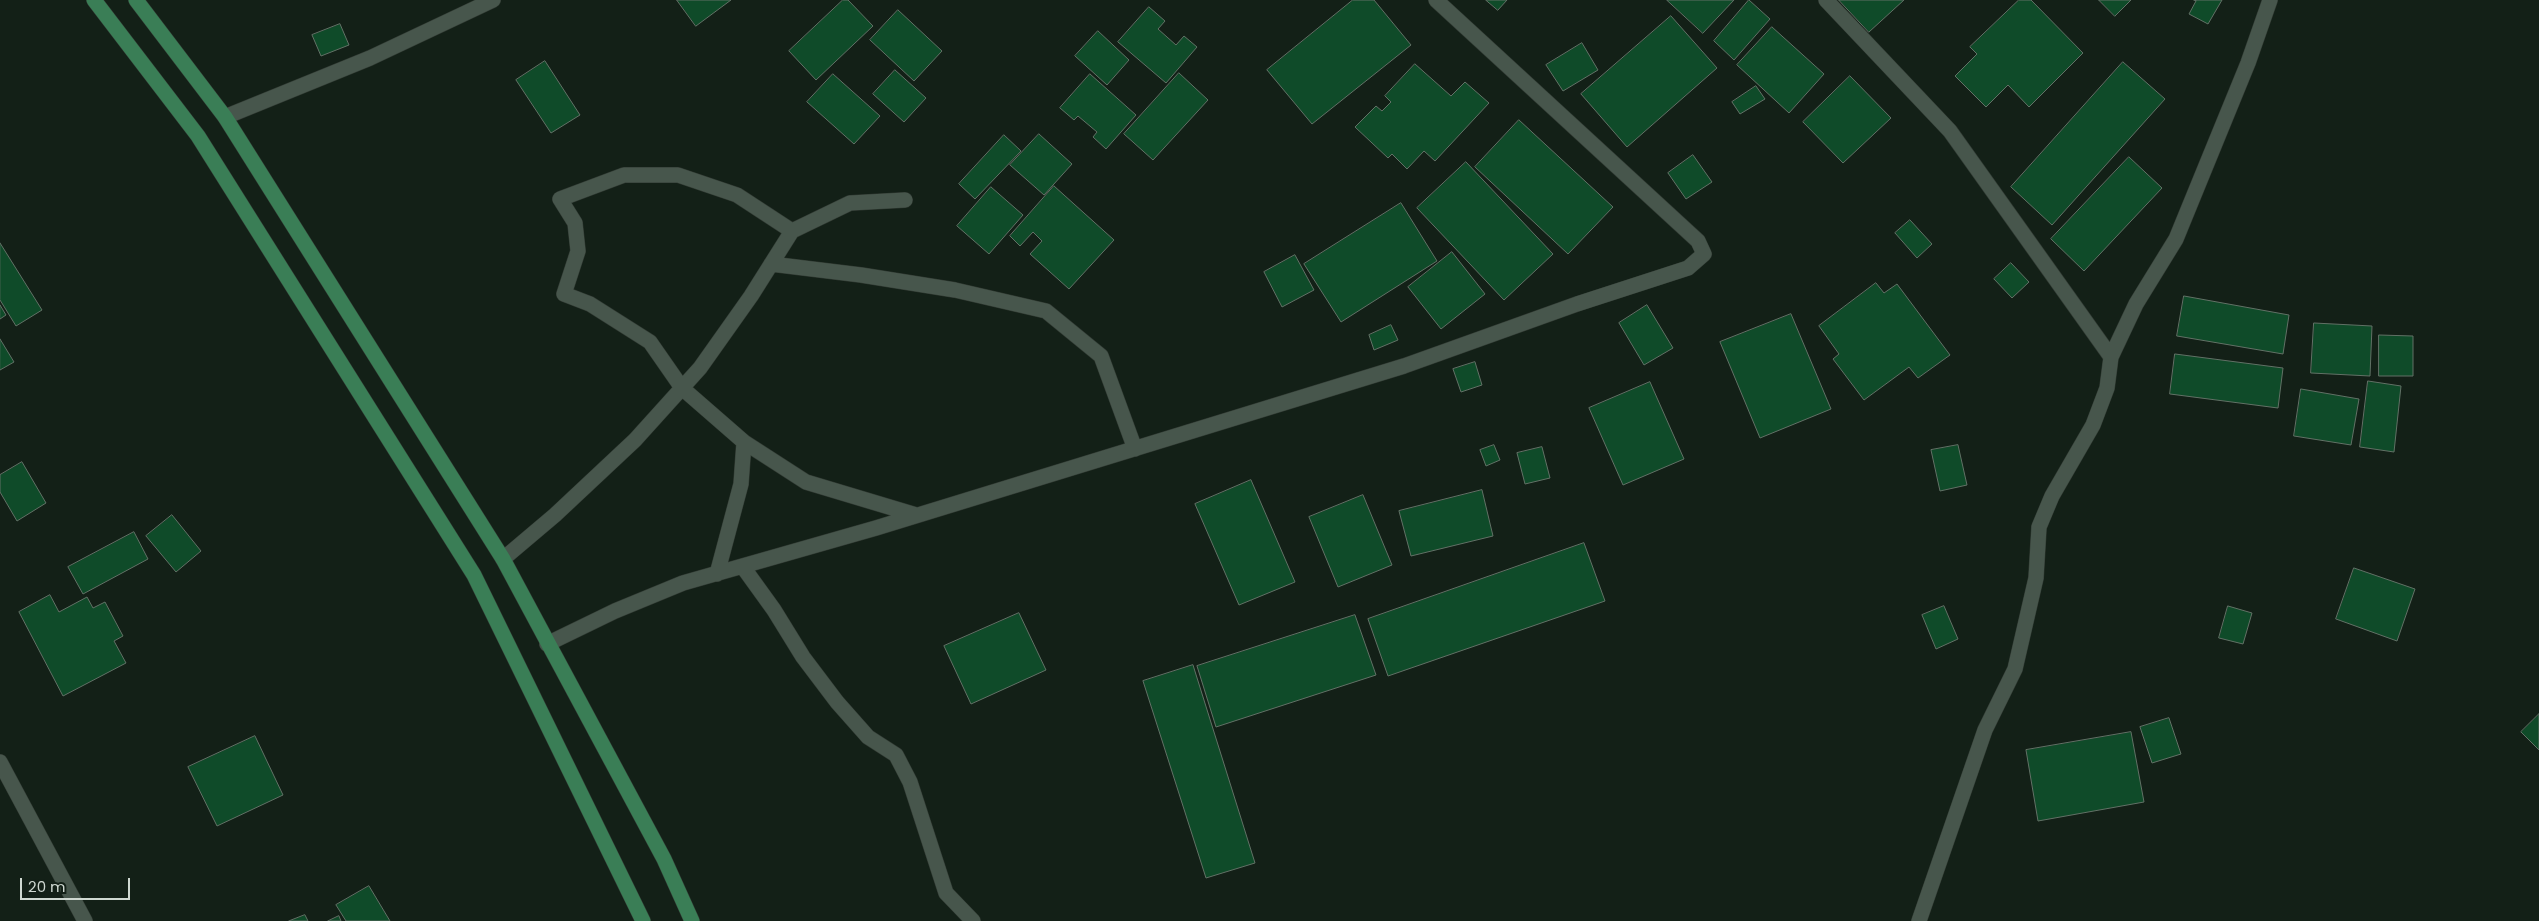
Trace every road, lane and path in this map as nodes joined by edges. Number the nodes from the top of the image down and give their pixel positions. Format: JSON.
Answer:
{"nodes":[{"id":1,"x":94,"y":0,"type":"edge"},
{"id":2,"x":136,"y":0,"type":"edge"},
{"id":3,"x":492,"y":0,"type":"edge"},
{"id":4,"x":1436,"y":0,"type":"edge"},
{"id":5,"x":1826,"y":0,"type":"edge"},
{"id":6,"x":2270,"y":0,"type":"edge"},
{"id":7,"x":225,"y":117,"type":"junction"},
{"id":8,"x":905,"y":200,"type":"dead end"},
{"id":9,"x":792,"y":231,"type":"junction"},
{"id":10,"x":771,"y":264,"type":"junction"},
{"id":11,"x":2111,"y":357,"type":"junction"},
{"id":12,"x":682,"y":388,"type":"junction"},
{"id":13,"x":744,"y":442,"type":"junction"},
{"id":14,"x":1135,"y":448,"type":"junction"},
{"id":15,"x":918,"y":516,"type":"junction"},
{"id":16,"x":503,"y":559,"type":"junction"},
{"id":17,"x":743,"y":566,"type":"junction"},
{"id":18,"x":717,"y":574,"type":"junction"},
{"id":19,"x":547,"y":644,"type":"junction"},
{"id":20,"x":0,"y":762,"type":"edge"},
{"id":21,"x":85,"y":921,"type":"edge"},
{"id":22,"x":643,"y":921,"type":"edge"},
{"id":23,"x":692,"y":921,"type":"edge"},
{"id":24,"x":972,"y":921,"type":"edge"},
{"id":25,"x":1920,"y":921,"type":"edge"}],
"edges":[{"from":1,"to":22,"type":"main road"},
{"from":2,"to":7,"type":"main road"},
{"from":3,"to":7,"type":"street"},
{"from":4,"to":14,"type":"street"},
{"from":5,"to":11,"type":"street"},
{"from":6,"to":11,"type":"street"},
{"from":7,"to":16,"type":"main road"},
{"from":8,"to":9,"type":"street"},
{"from":9,"to":10,"type":"street"},
{"from":9,"to":12,"type":"street"},
{"from":10,"to":12,"type":"street"},
{"from":10,"to":14,"type":"street"},
{"from":11,"to":25,"type":"street"},
{"from":12,"to":13,"type":"street"},
{"from":12,"to":16,"type":"street"},
{"from":13,"to":15,"type":"street"},
{"from":13,"to":18,"type":"street"},
{"from":14,"to":15,"type":"street"},
{"from":15,"to":17,"type":"street"},
{"from":16,"to":19,"type":"main road"},
{"from":17,"to":18,"type":"street"},
{"from":17,"to":24,"type":"street"},
{"from":18,"to":19,"type":"street"},
{"from":19,"to":23,"type":"main road"},
{"from":20,"to":21,"type":"street"}]}
